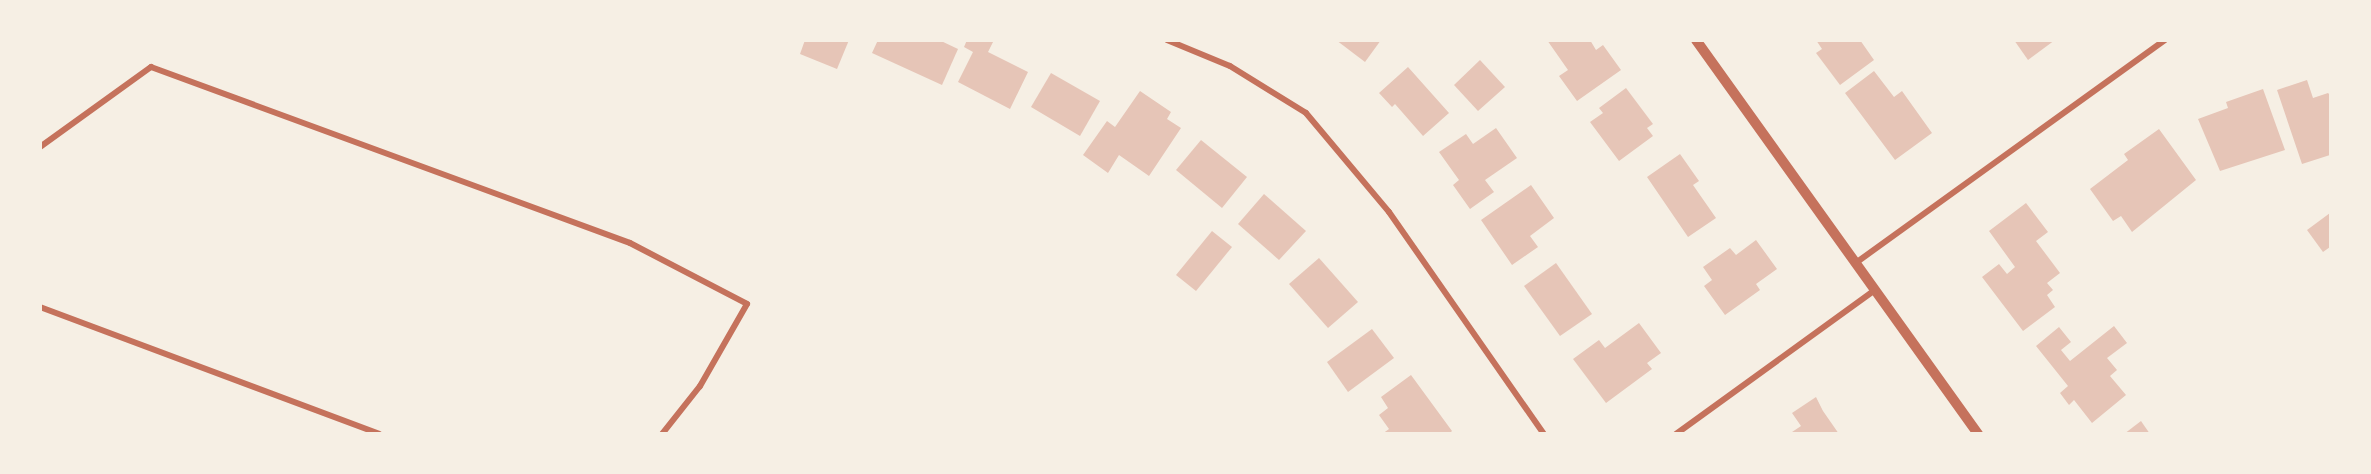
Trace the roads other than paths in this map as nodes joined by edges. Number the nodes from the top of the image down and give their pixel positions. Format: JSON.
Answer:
{"nodes":[{"id":1,"x":1167,"y":40,"type":"edge"},
{"id":2,"x":1696,"y":40,"type":"edge"},
{"id":3,"x":2165,"y":40,"type":"edge"},
{"id":4,"x":40,"y":147,"type":"edge"},
{"id":5,"x":1857,"y":262,"type":"junction"},
{"id":6,"x":1875,"y":290,"type":"junction"},
{"id":7,"x":40,"y":308,"type":"edge"},
{"id":8,"x":379,"y":434,"type":"edge"},
{"id":9,"x":662,"y":434,"type":"edge"},
{"id":10,"x":1544,"y":434,"type":"edge"},
{"id":11,"x":1676,"y":434,"type":"edge"},
{"id":12,"x":1978,"y":434,"type":"edge"}],
"edges":[{"from":1,"to":10,"type":"street"},
{"from":2,"to":5,"type":"street"},
{"from":3,"to":5,"type":"street"},
{"from":4,"to":9,"type":"street"},
{"from":5,"to":6,"type":"street"},
{"from":6,"to":11,"type":"street"},
{"from":6,"to":12,"type":"street"},
{"from":7,"to":8,"type":"street"}]}
